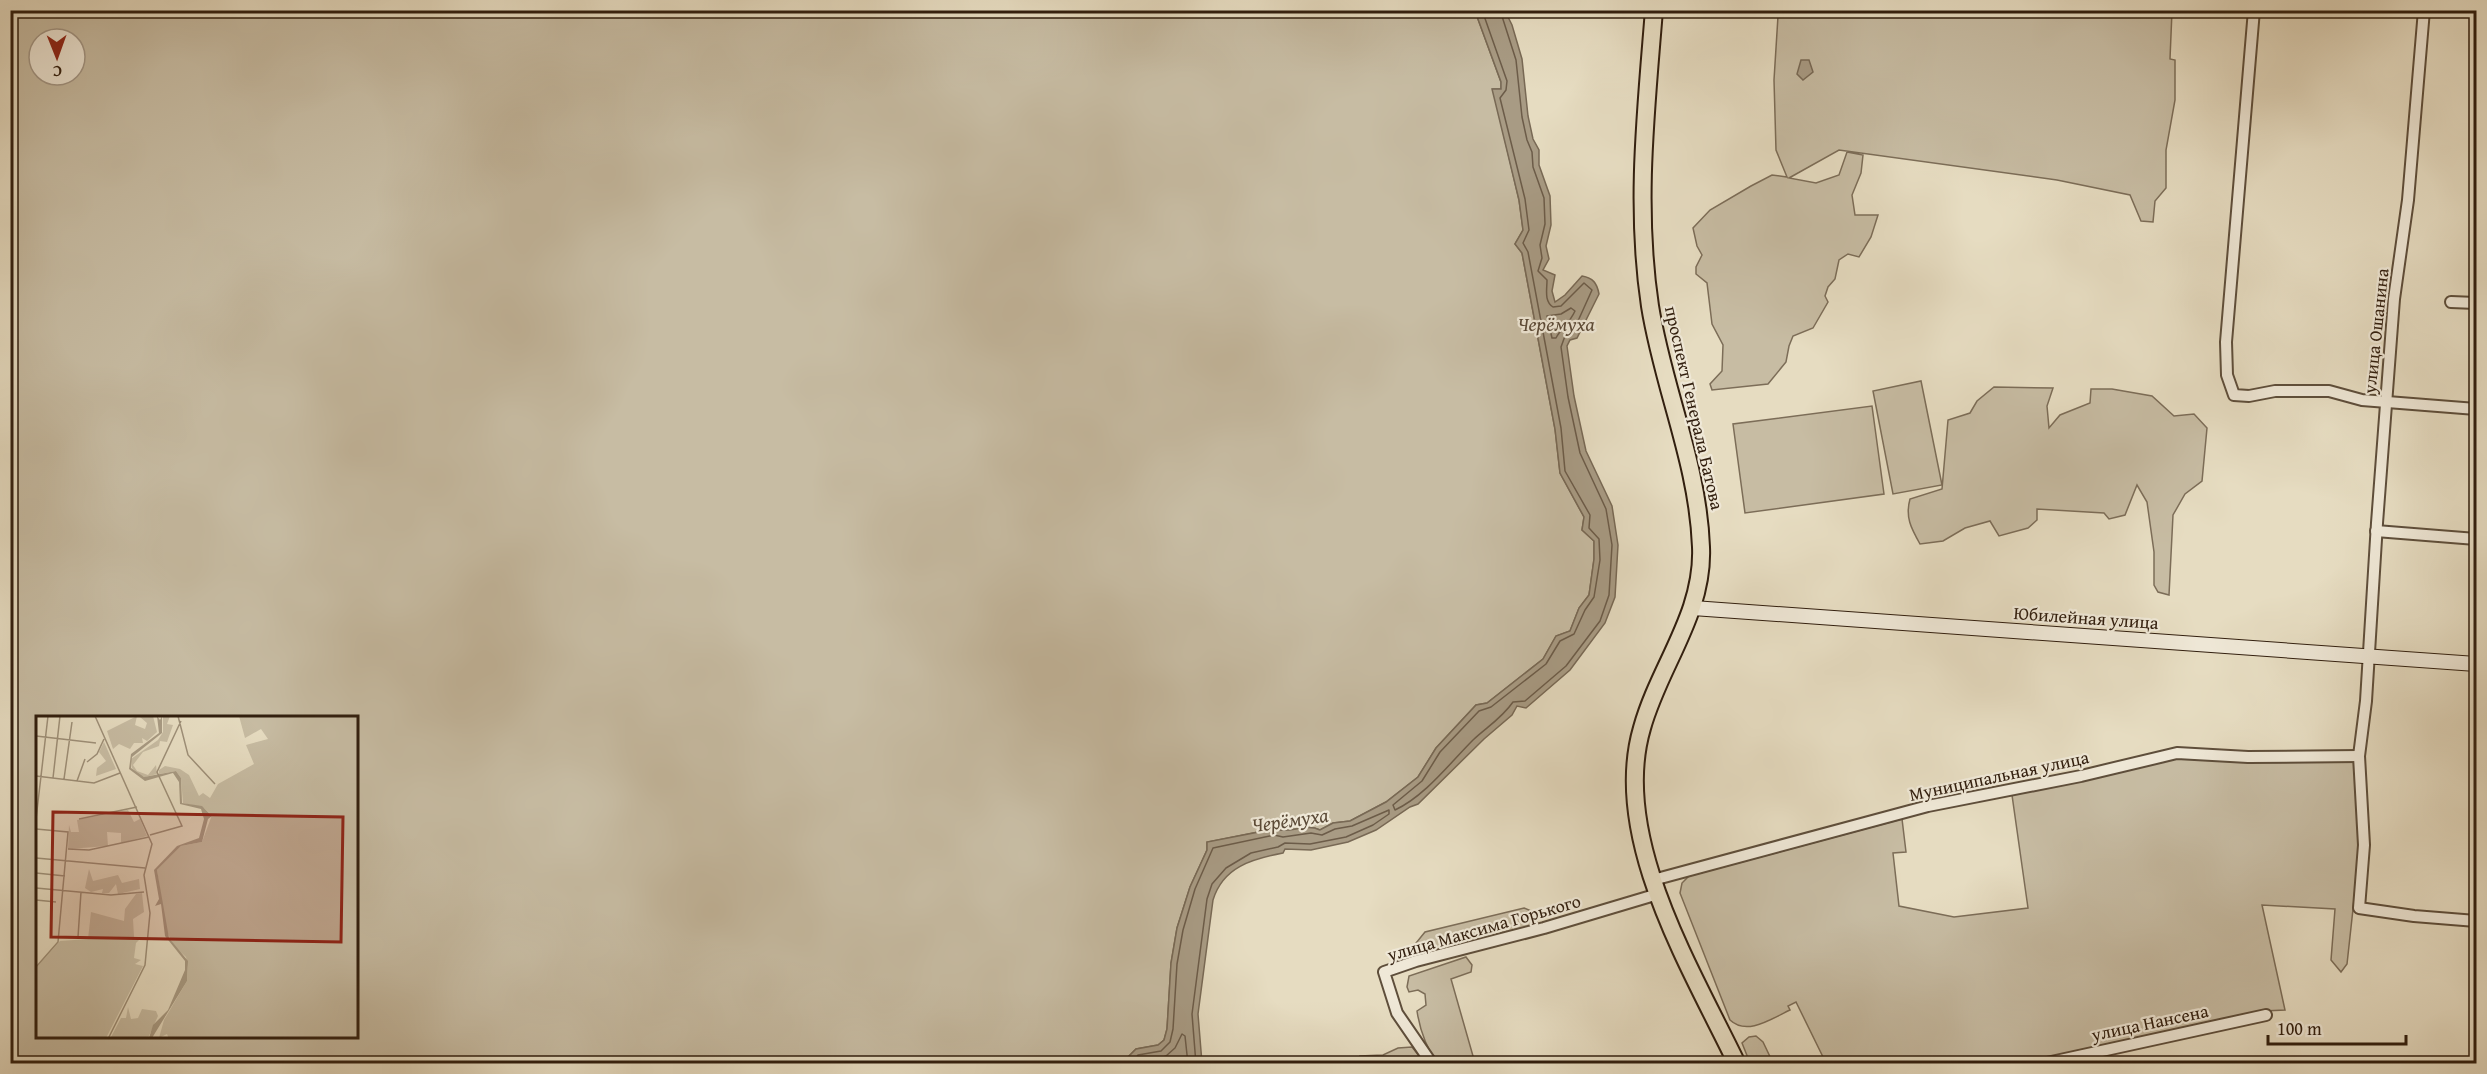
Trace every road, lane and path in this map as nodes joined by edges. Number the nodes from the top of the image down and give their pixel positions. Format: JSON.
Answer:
{"nodes":[{"id":1,"x":1654,"y":10,"type":"edge"},
{"id":2,"x":2254,"y":10,"type":"edge"},
{"id":3,"x":2424,"y":10,"type":"edge"},
{"id":4,"x":2451,"y":302,"type":"dead end"},
{"id":5,"x":2476,"y":303,"type":"edge"},
{"id":6,"x":2386,"y":402,"type":"junction"},
{"id":7,"x":2476,"y":409,"type":"edge"},
{"id":8,"x":2376,"y":531,"type":"junction"},
{"id":9,"x":2476,"y":539,"type":"edge"},
{"id":10,"x":1693,"y":608,"type":"junction"},
{"id":11,"x":2369,"y":656,"type":"junction"},
{"id":12,"x":2476,"y":664,"type":"edge"},
{"id":13,"x":2359,"y":756,"type":"junction"},
{"id":14,"x":1656,"y":887,"type":"junction"},
{"id":15,"x":2476,"y":921,"type":"edge"},
{"id":16,"x":2266,"y":1015,"type":"dead end"},
{"id":17,"x":1432,"y":1064,"type":"edge"},
{"id":18,"x":1737,"y":1064,"type":"edge"},
{"id":19,"x":2042,"y":1064,"type":"edge"}],
"edges":[{"from":1,"to":10,"type":"main road","name":"проспект Генерала Батова"},
{"from":2,"to":6,"type":"street"},
{"from":3,"to":6,"type":"street","name":"улица Ошанина"},
{"from":4,"to":5,"type":"street"},
{"from":6,"to":7,"type":"street"},
{"from":6,"to":8,"type":"street","name":"улица Ошанина"},
{"from":8,"to":9,"type":"street"},
{"from":8,"to":11,"type":"street","name":"улица Ошанина"},
{"from":10,"to":11,"type":"street","name":"Юбилейная улица"},
{"from":10,"to":14,"type":"main road","name":"проспект Генерала Батова"},
{"from":11,"to":12,"type":"street","name":"Юбилейная улица"},
{"from":11,"to":13,"type":"street","name":"улица Ошанина"},
{"from":13,"to":14,"type":"street","name":"Муниципальная улица"},
{"from":13,"to":15,"type":"street","name":"улица Ошанина"},
{"from":14,"to":17,"type":"street","name":"улица Максима Горького"},
{"from":14,"to":18,"type":"main road","name":"проспект Генерала Батова"},
{"from":16,"to":19,"type":"street","name":"улица Нансена"}]}
